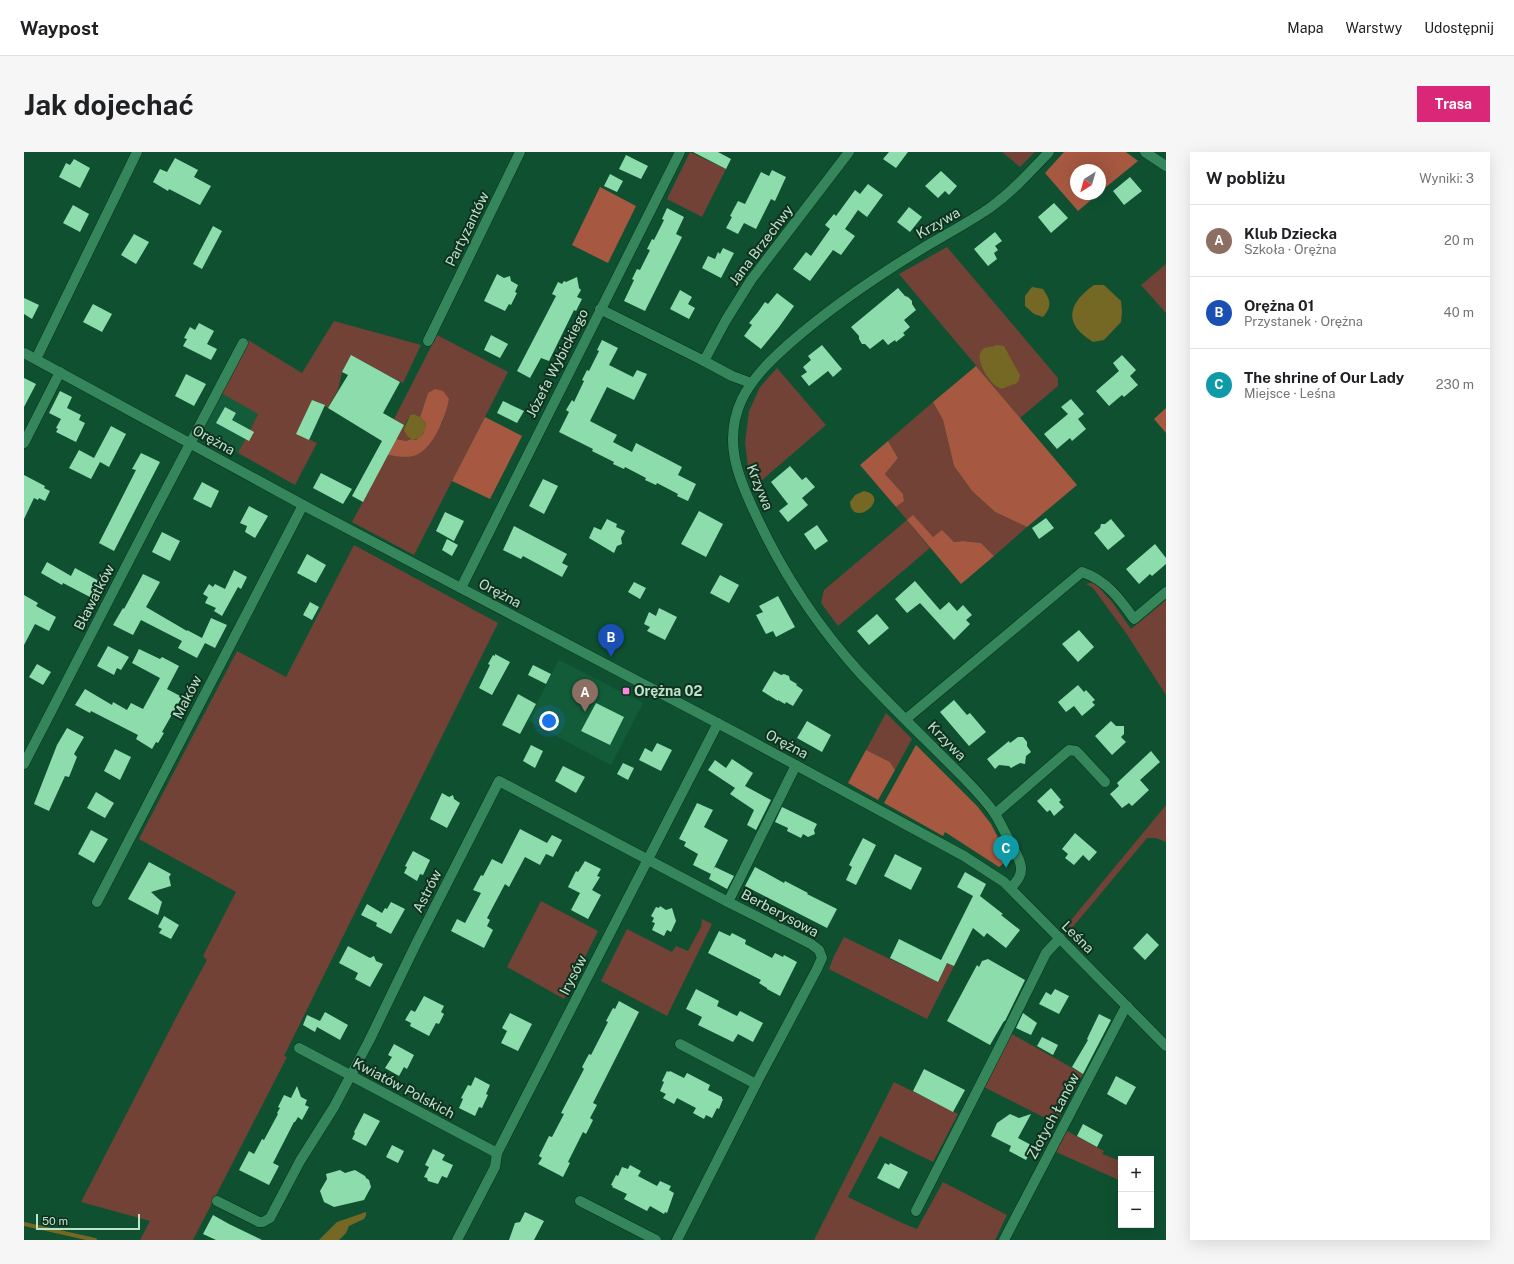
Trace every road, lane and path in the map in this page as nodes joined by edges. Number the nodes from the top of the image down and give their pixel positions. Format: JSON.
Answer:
{"nodes":[{"id":1,"x":137,"y":152,"type":"edge"},
{"id":2,"x":520,"y":152,"type":"edge"},
{"id":3,"x":680,"y":152,"type":"edge"},
{"id":4,"x":849,"y":152,"type":"edge"},
{"id":5,"x":1049,"y":152,"type":"edge"},
{"id":6,"x":1145,"y":152,"type":"edge"},
{"id":7,"x":1166,"y":166,"type":"edge"},
{"id":8,"x":600,"y":309,"type":"junction"},
{"id":9,"x":428,"y":341,"type":"dead end"},
{"id":10,"x":243,"y":343,"type":"dead end"},
{"id":11,"x":24,"y":353,"type":"edge"},
{"id":12,"x":36,"y":359,"type":"junction"},
{"id":13,"x":704,"y":361,"type":"junction"},
{"id":14,"x":60,"y":372,"type":"junction"},
{"id":15,"x":751,"y":383,"type":"junction"},
{"id":16,"x":24,"y":443,"type":"edge"},
{"id":17,"x":190,"y":443,"type":"junction"},
{"id":18,"x":303,"y":505,"type":"junction"},
{"id":19,"x":461,"y":588,"type":"junction"},
{"id":20,"x":1166,"y":592,"type":"edge"},
{"id":21,"x":906,"y":719,"type":"junction"},
{"id":22,"x":718,"y":723,"type":"junction"},
{"id":23,"x":24,"y":764,"type":"edge"},
{"id":24,"x":796,"y":765,"type":"junction"},
{"id":25,"x":1105,"y":782,"type":"dead end"},
{"id":26,"x":995,"y":814,"type":"junction"},
{"id":27,"x":964,"y":856,"type":"joint"},
{"id":28,"x":648,"y":860,"type":"junction"},
{"id":29,"x":1011,"y":888,"type":"junction"},
{"id":30,"x":97,"y":902,"type":"dead end"},
{"id":31,"x":728,"y":902,"type":"junction"},
{"id":32,"x":1060,"y":938,"type":"junction"},
{"id":33,"x":1127,"y":1006,"type":"junction"},
{"id":34,"x":680,"y":1044,"type":"dead end"},
{"id":35,"x":1166,"y":1046,"type":"edge"},
{"id":36,"x":298,"y":1048,"type":"dead end"},
{"id":37,"x":350,"y":1075,"type":"junction"},
{"id":38,"x":756,"y":1084,"type":"junction"},
{"id":39,"x":497,"y":1153,"type":"junction"},
{"id":40,"x":217,"y":1201,"type":"dead end"},
{"id":41,"x":580,"y":1201,"type":"dead end"},
{"id":42,"x":916,"y":1211,"type":"dead end"},
{"id":43,"x":457,"y":1240,"type":"edge"},
{"id":44,"x":656,"y":1240,"type":"edge"},
{"id":45,"x":677,"y":1240,"type":"edge"},
{"id":46,"x":1004,"y":1240,"type":"edge"}],
"edges":[{"from":1,"to":12,"type":"street"},
{"from":2,"to":9,"type":"street","name":"Partyzantów"},
{"from":3,"to":8,"type":"street","name":"Józefa Wybickiego"},
{"from":4,"to":13,"type":"street","name":"Jana Brzechwy"},
{"from":5,"to":15,"type":"street","name":"Krzywa"},
{"from":6,"to":7,"type":"street"},
{"from":8,"to":13,"type":"street"},
{"from":8,"to":19,"type":"street","name":"Józefa Wybickiego"},
{"from":10,"to":17,"type":"street","name":"Bławatków"},
{"from":11,"to":12,"type":"street","name":"Orężna"},
{"from":12,"to":14,"type":"street","name":"Orężna"},
{"from":13,"to":15,"type":"street"},
{"from":14,"to":16,"type":"street"},
{"from":14,"to":17,"type":"street","name":"Orężna"},
{"from":15,"to":21,"type":"street","name":"Krzywa"},
{"from":17,"to":18,"type":"street","name":"Orężna"},
{"from":17,"to":23,"type":"street","name":"Bławatków"},
{"from":18,"to":19,"type":"street","name":"Orężna"},
{"from":18,"to":30,"type":"street","name":"Maków"},
{"from":19,"to":22,"type":"street","name":"Orężna"},
{"from":20,"to":21,"type":"street"},
{"from":21,"to":26,"type":"street","name":"Krzywa"},
{"from":22,"to":24,"type":"street","name":"Orężna"},
{"from":22,"to":28,"type":"street","name":"Irysów"},
{"from":24,"to":27,"type":"street","name":"Orężna"},
{"from":24,"to":31,"type":"street","name":"Berberysowa"},
{"from":25,"to":26,"type":"street"},
{"from":26,"to":29,"type":"street","name":"Krzywa"},
{"from":27,"to":29,"type":"street","name":"Leśna"},
{"from":28,"to":31,"type":"street"},
{"from":28,"to":37,"type":"street","name":"Astrów"},
{"from":28,"to":39,"type":"street","name":"Irysów"},
{"from":29,"to":32,"type":"street","name":"Leśna"},
{"from":31,"to":38,"type":"street","name":"Berberysowa"},
{"from":32,"to":33,"type":"street","name":"Leśna"},
{"from":32,"to":42,"type":"street"},
{"from":33,"to":35,"type":"street","name":"Leśna"},
{"from":33,"to":46,"type":"street","name":"Złotych Łanów"},
{"from":34,"to":38,"type":"street"},
{"from":36,"to":37,"type":"street","name":"Kwiatów Polskich"},
{"from":37,"to":39,"type":"street","name":"Kwiatów Polskich"},
{"from":37,"to":40,"type":"street","name":"Astrów"},
{"from":38,"to":45,"type":"street","name":"Berberysowa"},
{"from":39,"to":43,"type":"street","name":"Irysów"},
{"from":41,"to":44,"type":"street"}]}
